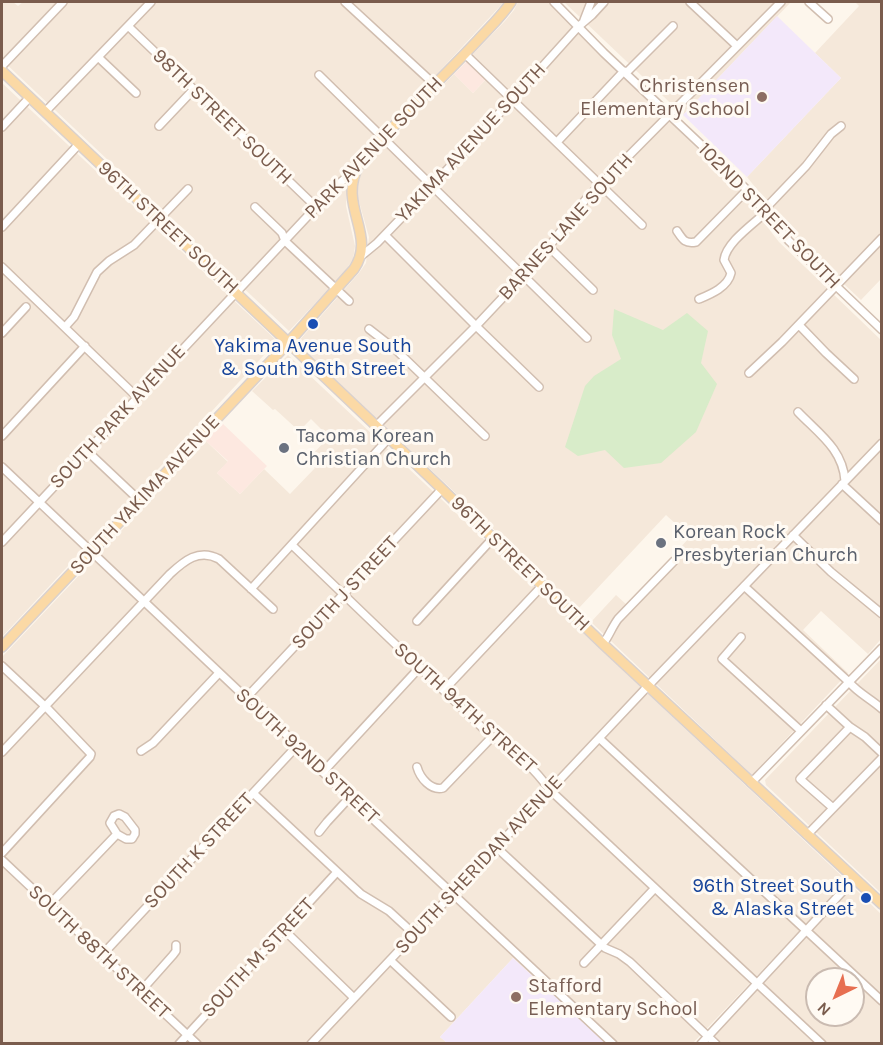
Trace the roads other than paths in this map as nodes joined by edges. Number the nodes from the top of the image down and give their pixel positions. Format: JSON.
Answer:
{"nodes":[{"id":1,"x":63,"y":2,"type":"edge"},
{"id":2,"x":151,"y":2,"type":"edge"},
{"id":3,"x":345,"y":2,"type":"edge"},
{"id":4,"x":511,"y":2,"type":"edge"},
{"id":5,"x":554,"y":2,"type":"edge"},
{"id":6,"x":591,"y":2,"type":"edge"},
{"id":7,"x":604,"y":2,"type":"edge"},
{"id":8,"x":690,"y":2,"type":"edge"},
{"id":9,"x":780,"y":2,"type":"edge"},
{"id":10,"x":809,"y":2,"type":"edge"},
{"id":11,"x":828,"y":19,"type":"dead end"},
{"id":12,"x":581,"y":23,"type":"junction"},
{"id":13,"x":128,"y":26,"type":"junction"},
{"id":14,"x":673,"y":26,"type":"dead end"},
{"id":15,"x":737,"y":46,"type":"junction"},
{"id":16,"x":465,"y":54,"type":"junction"},
{"id":17,"x":98,"y":57,"type":"junction"},
{"id":18,"x":2,"y":66,"type":"edge"},
{"id":19,"x":2,"y":71,"type":"edge"},
{"id":20,"x":625,"y":72,"type":"junction"},
{"id":21,"x":319,"y":75,"type":"dead end"},
{"id":22,"x":434,"y":84,"type":"junction"},
{"id":23,"x":194,"y":89,"type":"junction"},
{"id":24,"x":136,"y":93,"type":"dead end"},
{"id":25,"x":30,"y":97,"type":"junction"},
{"id":26,"x":513,"y":98,"type":"junction"},
{"id":27,"x":45,"y":112,"type":"junction"},
{"id":28,"x":670,"y":114,"type":"junction"},
{"id":29,"x":159,"y":126,"type":"dead end"},
{"id":30,"x":841,"y":126,"type":"dead end"},
{"id":31,"x":2,"y":127,"type":"edge"},
{"id":32,"x":382,"y":138,"type":"junction"},
{"id":33,"x":557,"y":142,"type":"junction"},
{"id":34,"x":79,"y":144,"type":"junction"},
{"id":35,"x":356,"y":173,"type":"junction"},
{"id":36,"x":601,"y":184,"type":"junction"},
{"id":37,"x":432,"y":186,"type":"junction"},
{"id":38,"x":188,"y":189,"type":"dead end"},
{"id":39,"x":747,"y":190,"type":"junction"},
{"id":40,"x":255,"y":207,"type":"dead end"},
{"id":41,"x":316,"y":207,"type":"junction"},
{"id":42,"x":764,"y":212,"type":"junction"},
{"id":43,"x":159,"y":220,"type":"junction"},
{"id":44,"x":642,"y":225,"type":"dead end"},
{"id":45,"x":2,"y":227,"type":"edge"},
{"id":46,"x":677,"y":231,"type":"dead end"},
{"id":47,"x":385,"y":235,"type":"junction"},
{"id":48,"x":882,"y":238,"type":"edge"},
{"id":49,"x":285,"y":241,"type":"junction"},
{"id":50,"x":549,"y":247,"type":"junction"},
{"id":51,"x":360,"y":257,"type":"junction"},
{"id":52,"x":2,"y":267,"type":"edge"},
{"id":53,"x":524,"y":276,"type":"junction"},
{"id":54,"x":835,"y":287,"type":"junction"},
{"id":55,"x":337,"y":289,"type":"junction"},
{"id":56,"x":593,"y":290,"type":"dead end"},
{"id":57,"x":235,"y":292,"type":"junction"},
{"id":58,"x":699,"y":299,"type":"dead end"},
{"id":59,"x":349,"y":301,"type":"dead end"},
{"id":60,"x":26,"y":307,"type":"dead end"},
{"id":61,"x":799,"y":325,"type":"junction"},
{"id":62,"x":476,"y":326,"type":"junction"},
{"id":63,"x":65,"y":327,"type":"junction"},
{"id":64,"x":369,"y":329,"type":"dead end"},
{"id":65,"x":882,"y":330,"type":"edge"},
{"id":66,"x":2,"y":333,"type":"edge"},
{"id":67,"x":587,"y":338,"type":"dead end"},
{"id":68,"x":288,"y":343,"type":"junction"},
{"id":69,"x":85,"y":346,"type":"junction"},
{"id":70,"x":749,"y":373,"type":"dead end"},
{"id":71,"x":424,"y":378,"type":"junction"},
{"id":72,"x":854,"y":379,"type":"dead end"},
{"id":73,"x":539,"y":387,"type":"dead end"},
{"id":74,"x":137,"y":397,"type":"junction"},
{"id":75,"x":798,"y":412,"type":"dead end"},
{"id":76,"x":376,"y":426,"type":"junction"},
{"id":77,"x":2,"y":436,"type":"edge"},
{"id":78,"x":485,"y":436,"type":"dead end"},
{"id":79,"x":389,"y":438,"type":"junction"},
{"id":80,"x":882,"y":444,"type":"edge"},
{"id":81,"x":86,"y":450,"type":"junction"},
{"id":82,"x":2,"y":467,"type":"edge"},
{"id":83,"x":843,"y":483,"type":"junction"},
{"id":84,"x":442,"y":489,"type":"junction"},
{"id":85,"x":139,"y":500,"type":"junction"},
{"id":86,"x":39,"y":502,"type":"junction"},
{"id":87,"x":882,"y":521,"type":"edge"},
{"id":88,"x":793,"y":535,"type":"junction"},
{"id":89,"x":493,"y":538,"type":"junction"},
{"id":90,"x":2,"y":542,"type":"edge"},
{"id":91,"x":292,"y":544,"type":"junction"},
{"id":92,"x":92,"y":552,"type":"junction"},
{"id":93,"x":674,"y":561,"type":"dead end"},
{"id":94,"x":542,"y":585,"type":"junction"},
{"id":95,"x":744,"y":586,"type":"junction"},
{"id":96,"x":251,"y":589,"type":"junction"},
{"id":97,"x":343,"y":594,"type":"junction"},
{"id":98,"x":144,"y":602,"type":"junction"},
{"id":99,"x":273,"y":609,"type":"dead end"},
{"id":100,"x":882,"y":614,"type":"edge"},
{"id":101,"x":417,"y":621,"type":"dead end"},
{"id":102,"x":741,"y":637,"type":"dead end"},
{"id":103,"x":603,"y":644,"type":"junction"},
{"id":104,"x":2,"y":647,"type":"edge"},
{"id":105,"x":882,"y":648,"type":"edge"},
{"id":106,"x":2,"y":666,"type":"edge"},
{"id":107,"x":420,"y":667,"type":"junction"},
{"id":108,"x":219,"y":673,"type":"junction"},
{"id":109,"x":849,"y":682,"type":"junction"},
{"id":110,"x":648,"y":686,"type":"junction"},
{"id":111,"x":444,"y":690,"type":"junction"},
{"id":112,"x":248,"y":696,"type":"junction"},
{"id":113,"x":882,"y":696,"type":"edge"},
{"id":114,"x":875,"y":703,"type":"junction"},
{"id":115,"x":826,"y":705,"type":"junction"},
{"id":116,"x":45,"y":706,"type":"junction"},
{"id":117,"x":882,"y":709,"type":"edge"},
{"id":118,"x":850,"y":727,"type":"junction"},
{"id":119,"x":801,"y":731,"type":"junction"},
{"id":120,"x":492,"y":737,"type":"junction"},
{"id":121,"x":599,"y":738,"type":"junction"},
{"id":122,"x":297,"y":747,"type":"junction"},
{"id":123,"x":141,"y":751,"type":"dead end"},
{"id":124,"x":2,"y":752,"type":"edge"},
{"id":125,"x":882,"y":753,"type":"edge"},
{"id":126,"x":882,"y":758,"type":"edge"},
{"id":127,"x":417,"y":767,"type":"dead end"},
{"id":128,"x":323,"y":772,"type":"junction"},
{"id":129,"x":751,"y":783,"type":"junction"},
{"id":130,"x":550,"y":790,"type":"junction"},
{"id":131,"x":253,"y":793,"type":"junction"},
{"id":132,"x":350,"y":797,"type":"junction"},
{"id":133,"x":833,"y":808,"type":"junction"},
{"id":134,"x":320,"y":832,"type":"dead end"},
{"id":135,"x":117,"y":834,"type":"dead end"},
{"id":136,"x":807,"y":835,"type":"junction"},
{"id":137,"x":496,"y":847,"type":"junction"},
{"id":138,"x":2,"y":853,"type":"edge"},
{"id":139,"x":2,"y":860,"type":"edge"},
{"id":140,"x":337,"y":872,"type":"junction"},
{"id":141,"x":854,"y":879,"type":"junction"},
{"id":142,"x":655,"y":888,"type":"junction"},
{"id":143,"x":452,"y":894,"type":"junction"},
{"id":144,"x":882,"y":904,"type":"edge"},
{"id":145,"x":49,"y":905,"type":"junction"},
{"id":146,"x":284,"y":930,"type":"junction"},
{"id":147,"x":805,"y":931,"type":"junction"},
{"id":148,"x":414,"y":934,"type":"junction"},
{"id":149,"x":176,"y":945,"type":"dead end"},
{"id":150,"x":602,"y":945,"type":"junction"},
{"id":151,"x":102,"y":955,"type":"junction"},
{"id":152,"x":390,"y":960,"type":"junction"},
{"id":153,"x":584,"y":963,"type":"dead end"},
{"id":154,"x":564,"y":980,"type":"dead end"},
{"id":155,"x":756,"y":983,"type":"junction"},
{"id":156,"x":555,"y":990,"type":"junction"},
{"id":157,"x":141,"y":991,"type":"junction"},
{"id":158,"x":354,"y":998,"type":"junction"},
{"id":159,"x":882,"y":1001,"type":"edge"},
{"id":160,"x":451,"y":1017,"type":"dead end"},
{"id":161,"x":188,"y":1034,"type":"junction"},
{"id":162,"x":708,"y":1036,"type":"junction"},
{"id":163,"x":179,"y":1044,"type":"edge"},
{"id":164,"x":197,"y":1044,"type":"edge"},
{"id":165,"x":311,"y":1044,"type":"edge"},
{"id":166,"x":613,"y":1044,"type":"edge"},
{"id":167,"x":701,"y":1044,"type":"edge"},
{"id":168,"x":716,"y":1044,"type":"edge"},
{"id":169,"x":822,"y":1044,"type":"edge"}],
"edges":[{"from":1,"to":18,"type":"street"},
{"from":2,"to":13,"type":"street"},
{"from":3,"to":22,"type":"street"},
{"from":4,"to":16,"type":"main road","name":"PARK AVENUE SOUTH"},
{"from":5,"to":12,"type":"street","name":"102ND STREET SOUTH"},
{"from":6,"to":12,"type":"street"},
{"from":7,"to":12,"type":"street"},
{"from":8,"to":15,"type":"street"},
{"from":9,"to":15,"type":"street","name":"BARNES LANE SOUTH"},
{"from":10,"to":11,"type":"street"},
{"from":12,"to":20,"type":"street","name":"102ND STREET SOUTH"},
{"from":12,"to":26,"type":"street","name":"YAKIMA AVENUE SOUTH"},
{"from":13,"to":17,"type":"street"},
{"from":13,"to":23,"type":"street","name":"98TH STREET SOUTH"},
{"from":14,"to":20,"type":"street"},
{"from":15,"to":28,"type":"street","name":"BARNES LANE SOUTH"},
{"from":16,"to":22,"type":"main road","name":"PARK AVENUE SOUTH"},
{"from":16,"to":26,"type":"street"},
{"from":17,"to":24,"type":"street"},
{"from":17,"to":27,"type":"street"},
{"from":19,"to":25,"type":"main road","name":"96TH STREET SOUTH"},
{"from":20,"to":28,"type":"street","name":"102ND STREET SOUTH"},
{"from":20,"to":33,"type":"street"},
{"from":21,"to":32,"type":"street"},
{"from":22,"to":32,"type":"main road","name":"PARK AVENUE SOUTH"},
{"from":23,"to":29,"type":"street"},
{"from":23,"to":41,"type":"street","name":"98TH STREET SOUTH"},
{"from":25,"to":27,"type":"main road","name":"96TH STREET SOUTH"},
{"from":25,"to":31,"type":"street"},
{"from":26,"to":33,"type":"street"},
{"from":26,"to":37,"type":"street","name":"YAKIMA AVENUE SOUTH"},
{"from":27,"to":34,"type":"main road","name":"96TH STREET SOUTH"},
{"from":28,"to":36,"type":"street","name":"BARNES LANE SOUTH"},
{"from":28,"to":39,"type":"street","name":"102ND STREET SOUTH"},
{"from":30,"to":42,"type":"street"},
{"from":32,"to":35,"type":"main road","name":"PARK AVENUE SOUTH"},
{"from":32,"to":37,"type":"street"},
{"from":33,"to":36,"type":"street"},
{"from":34,"to":43,"type":"main road","name":"96TH STREET SOUTH"},
{"from":34,"to":45,"type":"street"},
{"from":35,"to":41,"type":"street","name":"PARK AVENUE SOUTH"},
{"from":35,"to":51,"type":"main road"},
{"from":36,"to":44,"type":"street"},
{"from":36,"to":50,"type":"street","name":"BARNES LANE SOUTH"},
{"from":37,"to":47,"type":"street","name":"YAKIMA AVENUE SOUTH"},
{"from":37,"to":53,"type":"street"},
{"from":38,"to":43,"type":"street"},
{"from":39,"to":42,"type":"street","name":"102ND STREET SOUTH"},
{"from":39,"to":46,"type":"street"},
{"from":40,"to":49,"type":"street"},
{"from":41,"to":49,"type":"street","name":"PARK AVENUE SOUTH"},
{"from":42,"to":54,"type":"street","name":"102ND STREET SOUTH"},
{"from":42,"to":58,"type":"street"},
{"from":43,"to":57,"type":"main road","name":"96TH STREET SOUTH"},
{"from":43,"to":63,"type":"street"},
{"from":47,"to":51,"type":"street","name":"YAKIMA AVENUE SOUTH"},
{"from":47,"to":62,"type":"street"},
{"from":48,"to":54,"type":"street"},
{"from":49,"to":55,"type":"street"},
{"from":49,"to":57,"type":"street","name":"PARK AVENUE SOUTH"},
{"from":50,"to":53,"type":"street","name":"BARNES LANE SOUTH"},
{"from":50,"to":56,"type":"street"},
{"from":51,"to":55,"type":"main road","name":"YAKIMA AVENUE SOUTH"},
{"from":52,"to":63,"type":"street"},
{"from":53,"to":62,"type":"street","name":"BARNES LANE SOUTH"},
{"from":53,"to":67,"type":"street"},
{"from":54,"to":61,"type":"street"},
{"from":54,"to":65,"type":"street","name":"102ND STREET SOUTH"},
{"from":55,"to":59,"type":"street"},
{"from":55,"to":68,"type":"main road","name":"YAKIMA AVENUE SOUTH"},
{"from":57,"to":68,"type":"main road","name":"96TH STREET SOUTH"},
{"from":57,"to":74,"type":"street","name":"SOUTH PARK AVENUE"},
{"from":60,"to":66,"type":"street"},
{"from":61,"to":70,"type":"street"},
{"from":61,"to":72,"type":"street"},
{"from":62,"to":71,"type":"street","name":"BARNES LANE SOUTH"},
{"from":62,"to":73,"type":"street"},
{"from":63,"to":69,"type":"street"},
{"from":64,"to":71,"type":"street"},
{"from":68,"to":76,"type":"main road","name":"96TH STREET SOUTH"},
{"from":68,"to":85,"type":"main road","name":"SOUTH YAKIMA AVENUE"},
{"from":69,"to":74,"type":"street"},
{"from":69,"to":77,"type":"street"},
{"from":71,"to":76,"type":"street","name":"BARNES LANE SOUTH"},
{"from":71,"to":78,"type":"street"},
{"from":74,"to":81,"type":"street","name":"SOUTH PARK AVENUE"},
{"from":75,"to":83,"type":"street"},
{"from":76,"to":79,"type":"main road","name":"96TH STREET SOUTH"},
{"from":79,"to":84,"type":"main road","name":"96TH STREET SOUTH"},
{"from":79,"to":91,"type":"street"},
{"from":80,"to":83,"type":"street","name":"SOUTH SHERIDAN AVENUE"},
{"from":81,"to":85,"type":"street"},
{"from":81,"to":86,"type":"street","name":"SOUTH PARK AVENUE"},
{"from":82,"to":86,"type":"street","name":"SOUTH 92ND STREET"},
{"from":83,"to":87,"type":"street"},
{"from":83,"to":88,"type":"street","name":"SOUTH SHERIDAN AVENUE"},
{"from":84,"to":89,"type":"main road","name":"96TH STREET SOUTH"},
{"from":84,"to":97,"type":"street","name":"SOUTH J STREET"},
{"from":85,"to":92,"type":"main road","name":"SOUTH YAKIMA AVENUE"},
{"from":86,"to":90,"type":"street","name":"SOUTH PARK AVENUE"},
{"from":86,"to":92,"type":"street","name":"SOUTH 92ND STREET"},
{"from":88,"to":95,"type":"street","name":"SOUTH SHERIDAN AVENUE"},
{"from":88,"to":100,"type":"street"},
{"from":89,"to":94,"type":"main road","name":"96TH STREET SOUTH"},
{"from":89,"to":101,"type":"street"},
{"from":91,"to":96,"type":"street"},
{"from":91,"to":97,"type":"street","name":"SOUTH 94TH STREET"},
{"from":92,"to":98,"type":"street","name":"SOUTH 92ND STREET"},
{"from":92,"to":104,"type":"main road","name":"SOUTH YAKIMA AVENUE"},
{"from":93,"to":103,"type":"street"},
{"from":94,"to":103,"type":"main road","name":"96TH STREET SOUTH"},
{"from":94,"to":111,"type":"street"},
{"from":95,"to":109,"type":"street"},
{"from":95,"to":110,"type":"street","name":"SOUTH SHERIDAN AVENUE"},
{"from":96,"to":98,"type":"street"},
{"from":96,"to":99,"type":"street"},
{"from":97,"to":107,"type":"street","name":"SOUTH 94TH STREET"},
{"from":97,"to":112,"type":"street","name":"SOUTH J STREET"},
{"from":98,"to":108,"type":"street","name":"SOUTH 92ND STREET"},
{"from":98,"to":116,"type":"street"},
{"from":102,"to":119,"type":"street"},
{"from":103,"to":110,"type":"main road","name":"96TH STREET SOUTH"},
{"from":105,"to":109,"type":"street"},
{"from":106,"to":116,"type":"street"},
{"from":107,"to":111,"type":"street","name":"SOUTH 94TH STREET"},
{"from":107,"to":128,"type":"street"},
{"from":108,"to":112,"type":"street","name":"SOUTH 92ND STREET"},
{"from":108,"to":123,"type":"street"},
{"from":109,"to":114,"type":"street"},
{"from":109,"to":115,"type":"street"},
{"from":110,"to":121,"type":"street","name":"SOUTH SHERIDAN AVENUE"},
{"from":110,"to":129,"type":"main road","name":"96TH STREET SOUTH"},
{"from":111,"to":120,"type":"street","name":"SOUTH 94TH STREET"},
{"from":112,"to":122,"type":"street","name":"SOUTH 92ND STREET"},
{"from":113,"to":114,"type":"street"},
{"from":114,"to":117,"type":"street"},
{"from":115,"to":118,"type":"street"},
{"from":115,"to":119,"type":"street"},
{"from":116,"to":124,"type":"street"},
{"from":116,"to":138,"type":"street"},
{"from":118,"to":125,"type":"street"},
{"from":118,"to":133,"type":"street"},
{"from":119,"to":129,"type":"street"},
{"from":120,"to":127,"type":"street"},
{"from":120,"to":130,"type":"street","name":"SOUTH 94TH STREET"},
{"from":121,"to":130,"type":"street","name":"SOUTH SHERIDAN AVENUE"},
{"from":121,"to":147,"type":"street"},
{"from":122,"to":128,"type":"street","name":"SOUTH 92ND STREET"},
{"from":122,"to":131,"type":"street","name":"SOUTH K STREET"},
{"from":126,"to":133,"type":"street"},
{"from":128,"to":132,"type":"street","name":"SOUTH 92ND STREET"},
{"from":129,"to":136,"type":"main road","name":"96TH STREET SOUTH"},
{"from":130,"to":137,"type":"street","name":"SOUTH SHERIDAN AVENUE"},
{"from":130,"to":142,"type":"street","name":"SOUTH 94TH STREET"},
{"from":131,"to":140,"type":"street"},
{"from":131,"to":151,"type":"street","name":"SOUTH K STREET"},
{"from":132,"to":134,"type":"street"},
{"from":132,"to":143,"type":"street","name":"SOUTH 92ND STREET"},
{"from":133,"to":136,"type":"street"},
{"from":135,"to":145,"type":"street"},
{"from":136,"to":141,"type":"main road","name":"96TH STREET SOUTH"},
{"from":137,"to":143,"type":"street","name":"SOUTH SHERIDAN AVENUE"},
{"from":137,"to":150,"type":"street"},
{"from":139,"to":145,"type":"street","name":"SOUTH 88TH STREET"},
{"from":140,"to":146,"type":"street","name":"SOUTH M STREET"},
{"from":140,"to":148,"type":"street"},
{"from":141,"to":144,"type":"main road","name":"96TH STREET SOUTH"},
{"from":141,"to":147,"type":"street"},
{"from":142,"to":150,"type":"street"},
{"from":142,"to":155,"type":"street","name":"SOUTH 94TH STREET"},
{"from":143,"to":148,"type":"street","name":"SOUTH SHERIDAN AVENUE"},
{"from":143,"to":156,"type":"street","name":"SOUTH 92ND STREET"},
{"from":145,"to":151,"type":"street","name":"SOUTH 88TH STREET"},
{"from":146,"to":158,"type":"street"},
{"from":146,"to":161,"type":"street","name":"SOUTH M STREET"},
{"from":147,"to":155,"type":"street"},
{"from":147,"to":159,"type":"street"},
{"from":148,"to":152,"type":"street","name":"SOUTH SHERIDAN AVENUE"},
{"from":149,"to":157,"type":"street"},
{"from":150,"to":153,"type":"street"},
{"from":150,"to":162,"type":"street"},
{"from":151,"to":157,"type":"street","name":"SOUTH 88TH STREET"},
{"from":152,"to":158,"type":"street","name":"SOUTH SHERIDAN AVENUE"},
{"from":152,"to":160,"type":"street"},
{"from":154,"to":156,"type":"street"},
{"from":155,"to":162,"type":"street"},
{"from":155,"to":169,"type":"street","name":"SOUTH 94TH STREET"},
{"from":156,"to":166,"type":"street","name":"SOUTH 92ND STREET"},
{"from":157,"to":161,"type":"street","name":"SOUTH 88TH STREET"},
{"from":158,"to":165,"type":"street","name":"SOUTH SHERIDAN AVENUE"},
{"from":161,"to":163,"type":"street","name":"SOUTH M STREET"},
{"from":161,"to":164,"type":"street","name":"SOUTH 88TH STREET"},
{"from":162,"to":167,"type":"street"},
{"from":162,"to":168,"type":"street"}]}
